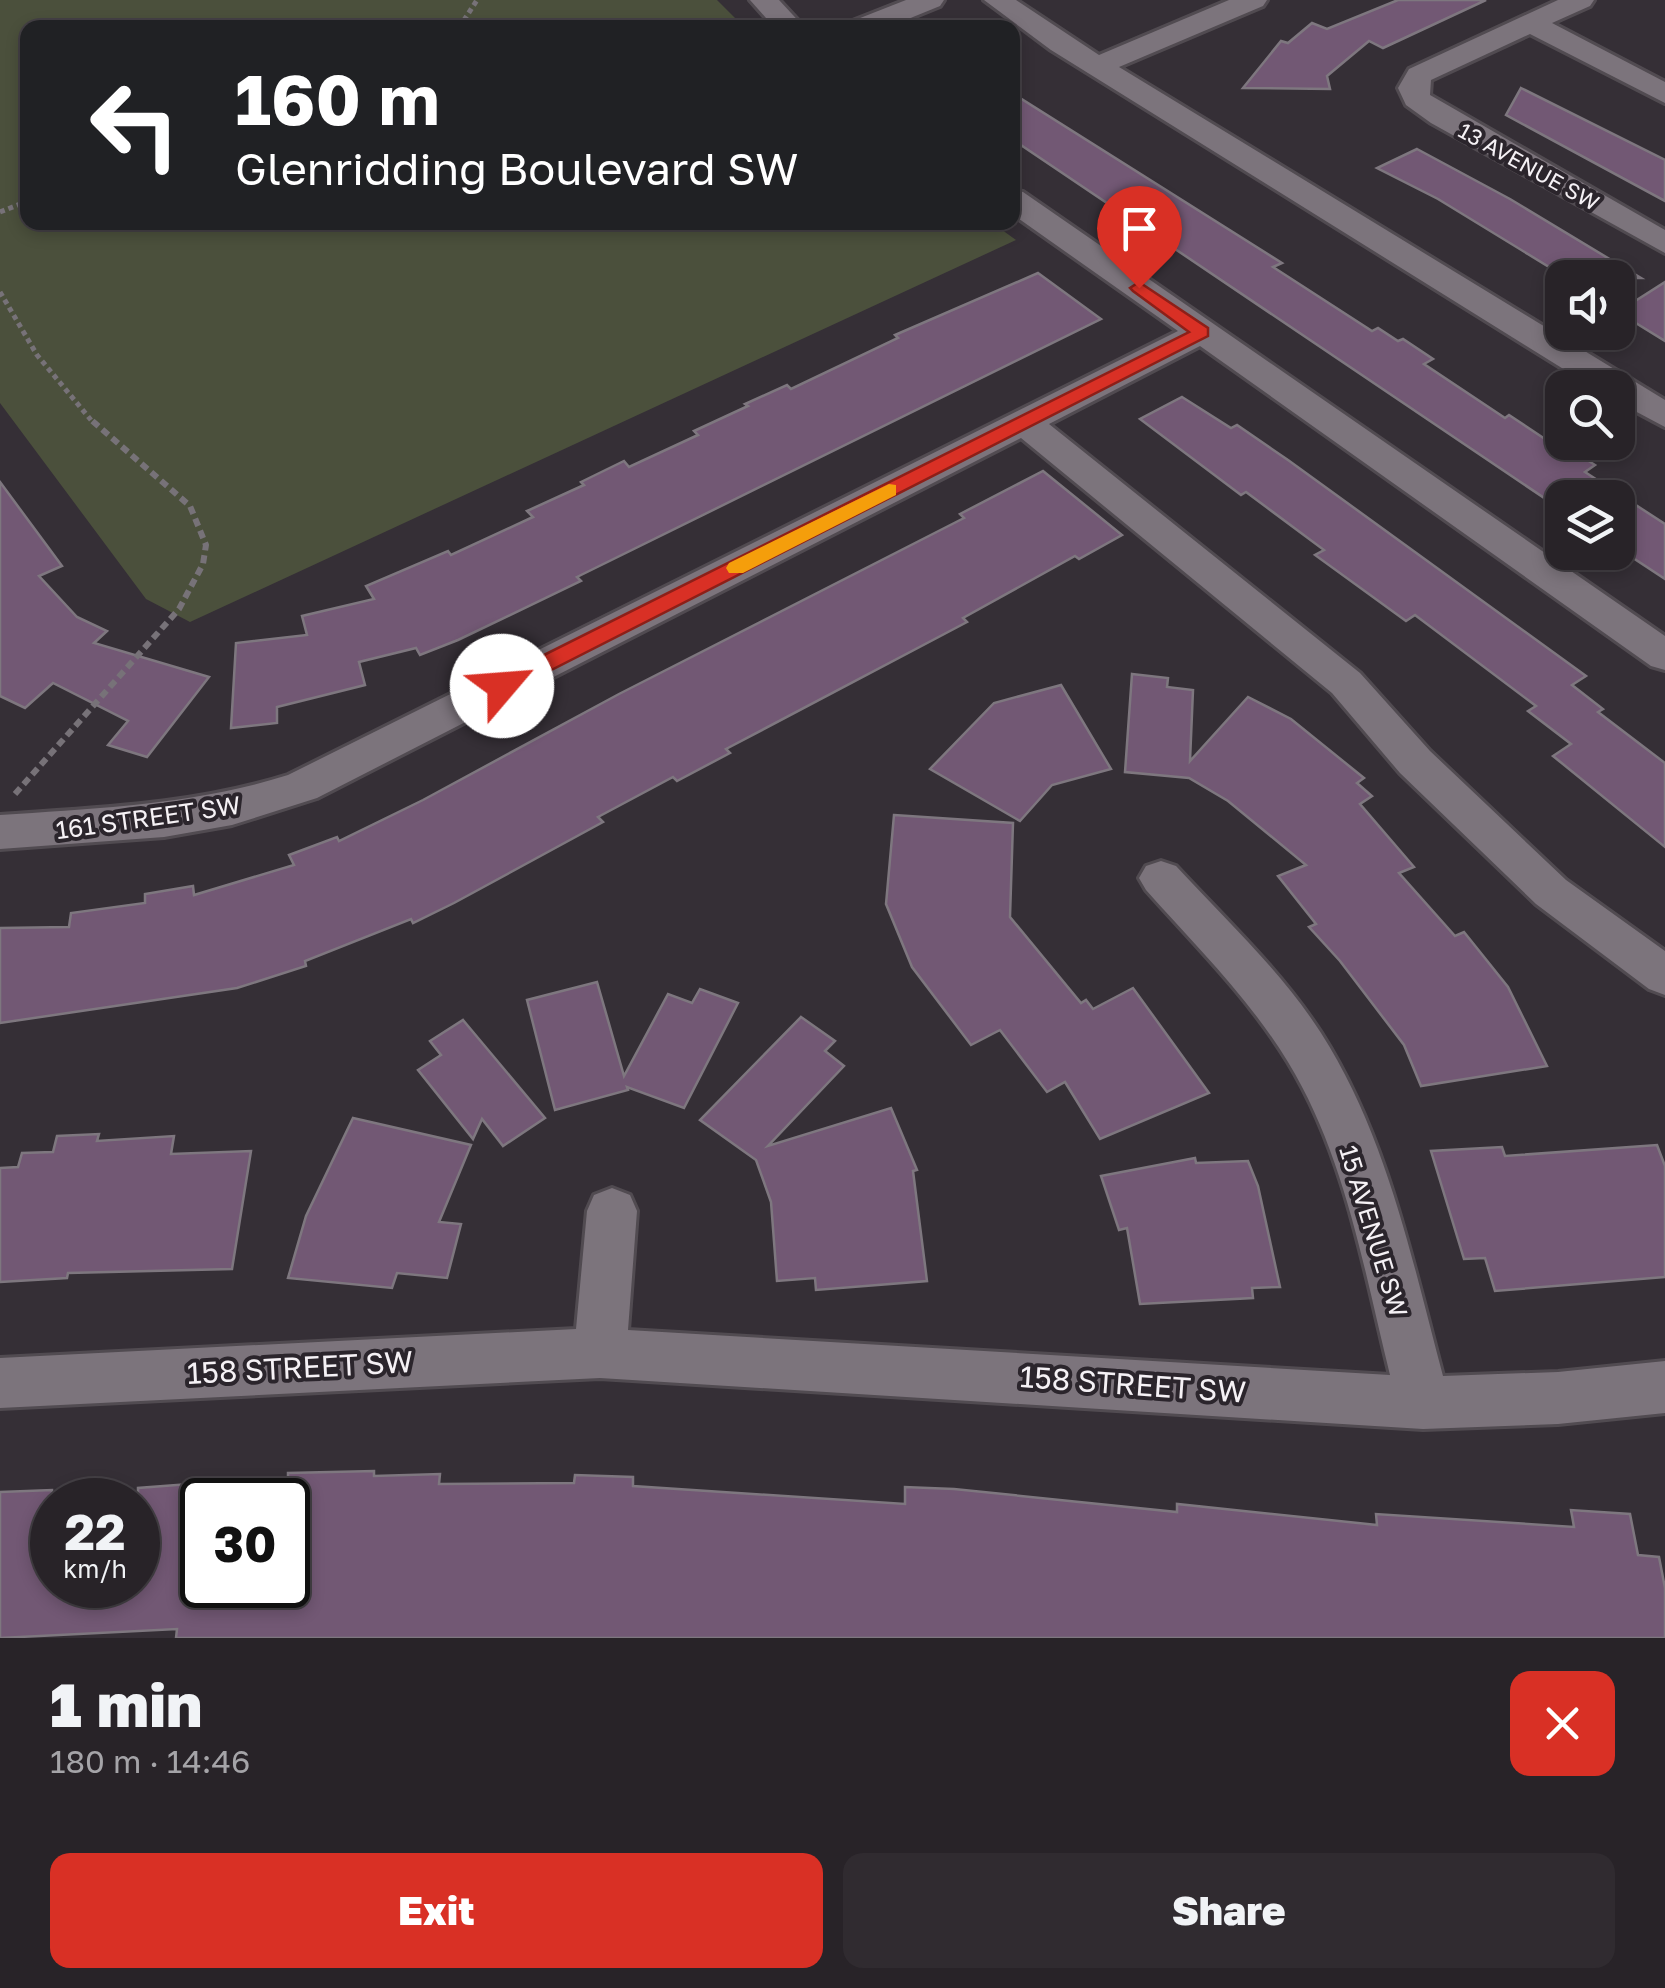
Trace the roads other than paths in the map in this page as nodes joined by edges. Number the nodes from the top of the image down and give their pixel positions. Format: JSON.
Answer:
{"nodes":[{"id":1,"x":764,"y":0,"type":"edge"},
{"id":2,"x":930,"y":0,"type":"edge"},
{"id":3,"x":998,"y":0,"type":"edge"},
{"id":4,"x":1254,"y":0,"type":"edge"},
{"id":5,"x":1580,"y":0,"type":"edge"},
{"id":6,"x":783,"y":20,"type":"edge"},
{"id":7,"x":880,"y":20,"type":"edge"},
{"id":8,"x":1530,"y":23,"type":"junction"},
{"id":9,"x":1097,"y":66,"type":"junction"},
{"id":10,"x":1665,"y":94,"type":"edge"},
{"id":11,"x":1020,"y":205,"type":"edge"},
{"id":12,"x":1665,"y":243,"type":"edge"},
{"id":13,"x":1202,"y":332,"type":"junction"},
{"id":14,"x":1665,"y":416,"type":"edge"},
{"id":15,"x":1024,"y":422,"type":"junction"},
{"id":16,"x":1665,"y":656,"type":"edge"},
{"id":17,"x":5,"y":820,"type":"edge"},
{"id":18,"x":1161,"y":878,"type":"dead end"},
{"id":19,"x":1665,"y":976,"type":"edge"},
{"id":20,"x":612,"y":1212,"type":"dead end"},
{"id":21,"x":600,"y":1354,"type":"junction"},
{"id":22,"x":0,"y":1383,"type":"edge"},
{"id":23,"x":1665,"y":1387,"type":"edge"},
{"id":24,"x":1422,"y":1403,"type":"junction"}],
"edges":[{"from":1,"to":6,"type":"street"},
{"from":2,"to":7,"type":"street"},
{"from":3,"to":9,"type":"street"},
{"from":4,"to":9,"type":"street"},
{"from":5,"to":8,"type":"street"},
{"from":8,"to":10,"type":"street"},
{"from":8,"to":12,"type":"street","name":"13 AVENUE SW"},
{"from":9,"to":14,"type":"street"},
{"from":11,"to":13,"type":"street"},
{"from":13,"to":15,"type":"street","name":"161 STREET SW"},
{"from":13,"to":16,"type":"street"},
{"from":15,"to":17,"type":"street","name":"161 STREET SW"},
{"from":15,"to":19,"type":"street"},
{"from":18,"to":24,"type":"street","name":"15 AVENUE SW"},
{"from":20,"to":21,"type":"street"},
{"from":21,"to":22,"type":"street","name":"158 STREET SW"},
{"from":21,"to":24,"type":"street","name":"158 STREET SW"},
{"from":23,"to":24,"type":"street","name":"158 STREET SW"}]}
